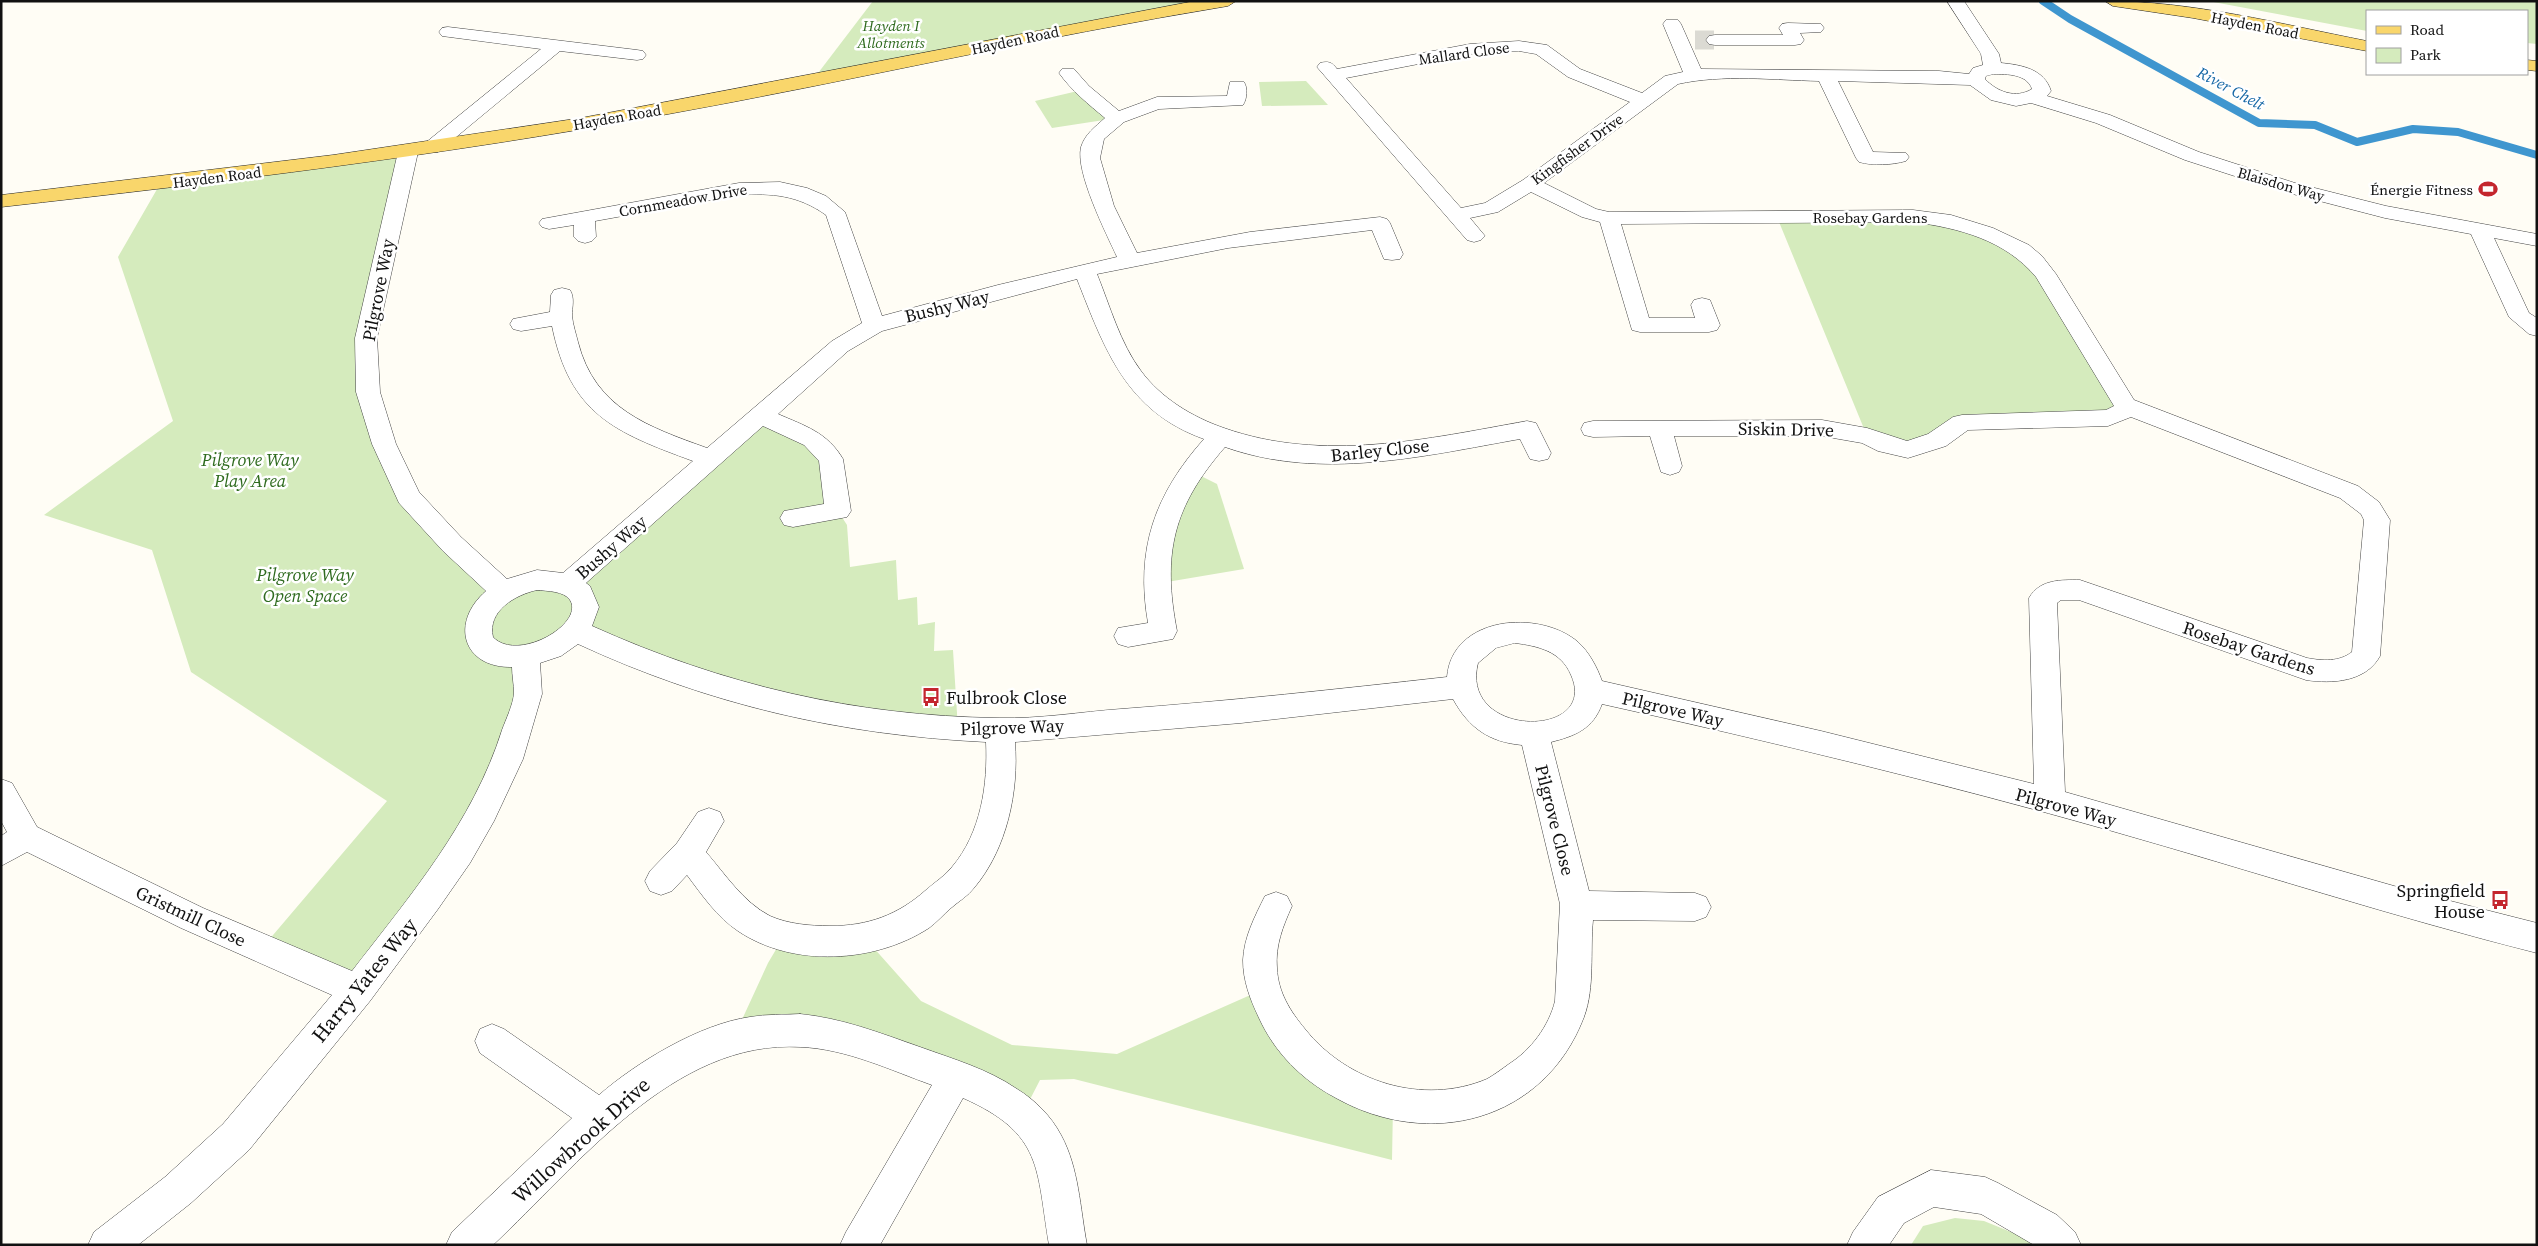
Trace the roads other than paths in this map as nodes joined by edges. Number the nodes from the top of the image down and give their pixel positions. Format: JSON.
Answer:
{"nodes":[{"id":1,"x":1228,"y":1,"type":"edge"},
{"id":2,"x":1955,"y":1,"type":"edge"},
{"id":3,"x":2113,"y":1,"type":"edge"},
{"id":4,"x":1672,"y":24,"type":"dead end"},
{"id":5,"x":1816,"y":28,"type":"dead end"},
{"id":6,"x":448,"y":32,"type":"dead end"},
{"id":7,"x":1715,"y":40,"type":"tunnel mouth"},
{"id":8,"x":555,"y":46,"type":"junction"},
{"id":9,"x":2366,"y":46,"type":"edge"},
{"id":10,"x":637,"y":55,"type":"dead end"},
{"id":11,"x":1993,"y":68,"type":"junction"},
{"id":12,"x":1068,"y":73,"type":"dead end"},
{"id":13,"x":1694,"y":75,"type":"junction"},
{"id":14,"x":1826,"y":76,"type":"junction"},
{"id":15,"x":1974,"y":80,"type":"junction"},
{"id":16,"x":1237,"y":86,"type":"dead end"},
{"id":17,"x":2034,"y":98,"type":"junction"},
{"id":18,"x":1643,"y":100,"type":"junction"},
{"id":19,"x":1117,"y":118,"type":"junction"},
{"id":20,"x":431,"y":148,"type":"junction"},
{"id":21,"x":408,"y":152,"type":"junction"},
{"id":22,"x":1899,"y":157,"type":"dead end"},
{"id":23,"x":1530,"y":184,"type":"junction"},
{"id":24,"x":1,"y":201,"type":"edge"},
{"id":25,"x":1456,"y":215,"type":"junction"},
{"id":26,"x":1610,"y":218,"type":"junction"},
{"id":27,"x":549,"y":223,"type":"dead end"},
{"id":28,"x":2479,"y":229,"type":"junction"},
{"id":29,"x":1474,"y":236,"type":"dead end"},
{"id":30,"x":2537,"y":240,"type":"edge"},
{"id":31,"x":1392,"y":254,"type":"dead end"},
{"id":32,"x":1130,"y":261,"type":"junction"},
{"id":33,"x":1084,"y":271,"type":"junction"},
{"id":34,"x":1702,"y":305,"type":"dead end"},
{"id":35,"x":521,"y":324,"type":"dead end"},
{"id":36,"x":874,"y":326,"type":"junction"},
{"id":37,"x":2537,"y":329,"type":"edge"},
{"id":38,"x":2126,"y":406,"type":"junction"},
{"id":39,"x":762,"y":416,"type":"junction"},
{"id":40,"x":1660,"y":428,"type":"junction"},
{"id":41,"x":1592,"y":429,"type":"dead end"},
{"id":42,"x":1220,"y":437,"type":"junction"},
{"id":43,"x":1539,"y":453,"type":"dead end"},
{"id":44,"x":712,"y":459,"type":"junction"},
{"id":45,"x":1670,"y":466,"type":"dead end"},
{"id":46,"x":793,"y":518,"type":"dead end"},
{"id":47,"x":569,"y":583,"type":"junction"},
{"id":48,"x":504,"y":592,"type":"junction"},
{"id":49,"x":576,"y":631,"type":"junction"},
{"id":50,"x":1128,"y":636,"type":"dead end"},
{"id":51,"x":525,"y":656,"type":"junction"},
{"id":52,"x":1461,"y":687,"type":"junction"},
{"id":53,"x":1591,"y":690,"type":"junction"},
{"id":54,"x":1000,"y":730,"type":"junction"},
{"id":55,"x":1535,"y":735,"type":"junction"},
{"id":56,"x":1,"y":792,"type":"edge"},
{"id":57,"x":2050,"y":801,"type":"junction"},
{"id":58,"x":709,"y":821,"type":"dead end"},
{"id":59,"x":14,"y":844,"type":"edge"},
{"id":60,"x":688,"y":853,"type":"junction"},
{"id":61,"x":662,"y":881,"type":"dead end"},
{"id":62,"x":1576,"y":905,"type":"junction"},
{"id":63,"x":1276,"y":906,"type":"dead end"},
{"id":64,"x":1695,"y":908,"type":"dead end"},
{"id":65,"x":2537,"y":938,"type":"edge"},
{"id":66,"x":358,"y":990,"type":"junction"},
{"id":67,"x":492,"y":1041,"type":"dead end"},
{"id":68,"x":956,"y":1077,"type":"junction"},
{"id":69,"x":601,"y":1117,"type":"junction"},
{"id":70,"x":119,"y":1242,"type":"edge"},
{"id":71,"x":465,"y":1245,"type":"edge"},
{"id":72,"x":859,"y":1245,"type":"edge"},
{"id":73,"x":1068,"y":1245,"type":"edge"},
{"id":74,"x":1866,"y":1245,"type":"edge"},
{"id":75,"x":2062,"y":1245,"type":"edge"}],
"edges":[{"from":1,"to":20,"type":"main road","name":"Hayden Road"},
{"from":2,"to":11,"type":"street"},
{"from":3,"to":9,"type":"main road","name":"Hayden Road"},
{"from":4,"to":13,"type":"street"},
{"from":5,"to":7,"type":"street"},
{"from":6,"to":8,"type":"street"},
{"from":8,"to":10,"type":"street"},
{"from":8,"to":20,"type":"street"},
{"from":11,"to":15,"type":"street"},
{"from":11,"to":17,"type":"street"},
{"from":12,"to":19,"type":"street"},
{"from":13,"to":14,"type":"street","name":"Kingfisher Drive"},
{"from":13,"to":18,"type":"street","name":"Kingfisher Drive"},
{"from":14,"to":15,"type":"street","name":"Kingfisher Drive"},
{"from":14,"to":22,"type":"street"},
{"from":15,"to":17,"type":"street","name":"Blaisdon Way"},
{"from":16,"to":19,"type":"street"},
{"from":17,"to":28,"type":"street","name":"Blaisdon Way"},
{"from":18,"to":23,"type":"street","name":"Kingfisher Drive"},
{"from":18,"to":25,"type":"street","name":"Mallard Close"},
{"from":19,"to":32,"type":"street"},
{"from":20,"to":21,"type":"main road","name":"Hayden Road"},
{"from":21,"to":24,"type":"main road","name":"Hayden Road"},
{"from":21,"to":48,"type":"street","name":"Pilgrove Way"},
{"from":23,"to":25,"type":"street","name":"Kingfisher Drive"},
{"from":23,"to":26,"type":"street","name":"Rosebay Gardens"},
{"from":25,"to":29,"type":"street"},
{"from":26,"to":34,"type":"street"},
{"from":26,"to":38,"type":"street","name":"Rosebay Gardens"},
{"from":27,"to":36,"type":"street","name":"Cornmeadow Drive"},
{"from":28,"to":30,"type":"street","name":"Blaisdon Way"},
{"from":28,"to":37,"type":"street"},
{"from":31,"to":32,"type":"street","name":"Bushy Way"},
{"from":32,"to":33,"type":"street","name":"Bushy Way"},
{"from":33,"to":36,"type":"street","name":"Bushy Way"},
{"from":33,"to":42,"type":"street","name":"Barley Close"},
{"from":35,"to":44,"type":"street"},
{"from":36,"to":39,"type":"street","name":"Bushy Way"},
{"from":38,"to":40,"type":"street","name":"Siskin Drive"},
{"from":38,"to":57,"type":"street","name":"Rosebay Gardens"},
{"from":39,"to":44,"type":"street","name":"Bushy Way"},
{"from":39,"to":46,"type":"street"},
{"from":40,"to":41,"type":"street","name":"Siskin Drive"},
{"from":40,"to":45,"type":"street"},
{"from":42,"to":43,"type":"street","name":"Barley Close"},
{"from":42,"to":50,"type":"street"},
{"from":44,"to":47,"type":"street","name":"Bushy Way"},
{"from":47,"to":48,"type":"street"},
{"from":47,"to":49,"type":"street"},
{"from":48,"to":51,"type":"street"},
{"from":49,"to":51,"type":"street"},
{"from":49,"to":54,"type":"street","name":"Pilgrove Way"},
{"from":51,"to":66,"type":"street","name":"Harry Yates Way"},
{"from":52,"to":53,"type":"street"},
{"from":52,"to":54,"type":"street","name":"Pilgrove Way"},
{"from":52,"to":55,"type":"street"},
{"from":53,"to":55,"type":"street"},
{"from":53,"to":57,"type":"street","name":"Pilgrove Way"},
{"from":54,"to":60,"type":"street"},
{"from":55,"to":62,"type":"street","name":"Pilgrove Close"},
{"from":56,"to":59,"type":"street","name":"Gristmill Close"},
{"from":57,"to":65,"type":"street","name":"Pilgrove Way"},
{"from":58,"to":60,"type":"street"},
{"from":59,"to":66,"type":"street","name":"Gristmill Close"},
{"from":60,"to":61,"type":"street"},
{"from":62,"to":63,"type":"street","name":"Pilgrove Close"},
{"from":62,"to":64,"type":"street"},
{"from":66,"to":70,"type":"street","name":"Harry Yates Way"},
{"from":67,"to":69,"type":"street"},
{"from":68,"to":69,"type":"street","name":"Willowbrook Drive"},
{"from":68,"to":72,"type":"street"},
{"from":68,"to":73,"type":"street","name":"Willowbrook Drive"},
{"from":69,"to":71,"type":"street","name":"Willowbrook Drive"},
{"from":74,"to":75,"type":"street"}]}
